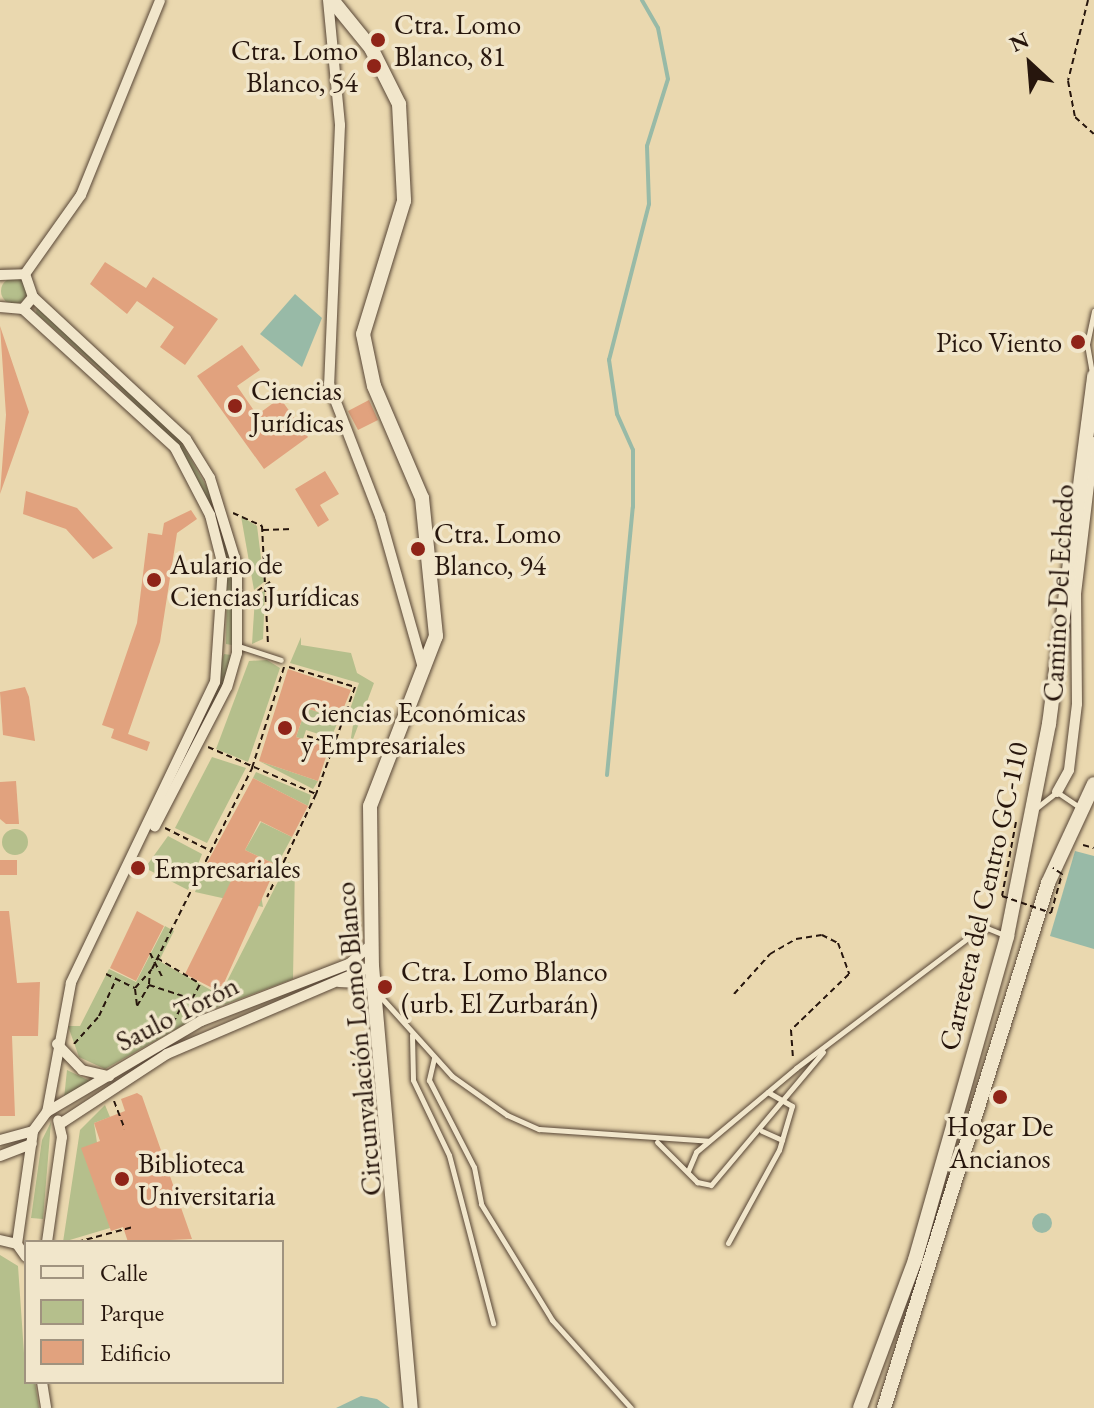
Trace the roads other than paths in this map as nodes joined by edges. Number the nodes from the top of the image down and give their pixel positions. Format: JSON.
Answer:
{"nodes":[{"id":1,"x":160,"y":0,"type":"edge"},
{"id":2,"x":330,"y":0,"type":"edge"},
{"id":3,"x":25,"y":274,"type":"junction"},
{"id":4,"x":0,"y":275,"type":"edge"},
{"id":5,"x":33,"y":297,"type":"junction"},
{"id":6,"x":0,"y":307,"type":"edge"},
{"id":7,"x":23,"y":309,"type":"junction"},
{"id":8,"x":1094,"y":311,"type":"edge"},
{"id":9,"x":1094,"y":379,"type":"edge"},
{"id":10,"x":1094,"y":442,"type":"edge"},
{"id":11,"x":238,"y":646,"type":"junction"},
{"id":12,"x":281,"y":661,"type":"road end"},
{"id":13,"x":424,"y":673,"type":"junction"},
{"id":14,"x":1094,"y":784,"type":"edge"},
{"id":15,"x":1057,"y":792,"type":"junction"},
{"id":16,"x":1081,"y":809,"type":"junction"},
{"id":17,"x":1032,"y":812,"type":"junction"},
{"id":18,"x":133,"y":862,"type":"junction"},
{"id":19,"x":1007,"y":936,"type":"junction"},
{"id":20,"x":373,"y":943,"type":"junction"},
{"id":21,"x":372,"y":966,"type":"junction"},
{"id":22,"x":333,"y":982,"type":"junction"},
{"id":23,"x":375,"y":988,"type":"junction"},
{"id":24,"x":412,"y":1034,"type":"junction"},
{"id":25,"x":57,"y":1044,"type":"junction"},
{"id":26,"x":826,"y":1048,"type":"junction"},
{"id":27,"x":434,"y":1058,"type":"junction"},
{"id":28,"x":109,"y":1076,"type":"junction"},
{"id":29,"x":767,"y":1092,"type":"junction"},
{"id":30,"x":788,"y":1101,"type":"junction"},
{"id":31,"x":47,"y":1112,"type":"junction"},
{"id":32,"x":60,"y":1124,"type":"junction"},
{"id":33,"x":33,"y":1131,"type":"junction"},
{"id":34,"x":762,"y":1131,"type":"junction"},
{"id":35,"x":0,"y":1140,"type":"edge"},
{"id":36,"x":656,"y":1141,"type":"junction"},
{"id":37,"x":709,"y":1141,"type":"junction"},
{"id":38,"x":782,"y":1141,"type":"junction"},
{"id":39,"x":32,"y":1144,"type":"junction"},
{"id":40,"x":0,"y":1156,"type":"edge"},
{"id":41,"x":688,"y":1171,"type":"junction"},
{"id":42,"x":0,"y":1240,"type":"edge"},
{"id":43,"x":47,"y":1240,"type":"edge"},
{"id":44,"x":728,"y":1243,"type":"dead end"},
{"id":45,"x":17,"y":1244,"type":"junction"},
{"id":46,"x":24,"y":1254,"type":"edge"},
{"id":47,"x":493,"y":1323,"type":"dead end"},
{"id":48,"x":42,"y":1384,"type":"edge"},
{"id":49,"x":46,"y":1408,"type":"edge"},
{"id":50,"x":411,"y":1408,"type":"edge"},
{"id":51,"x":631,"y":1408,"type":"edge"},
{"id":52,"x":860,"y":1408,"type":"edge"},
{"id":53,"x":884,"y":1408,"type":"edge"}],
"edges":[{"from":1,"to":3,"type":"street"},
{"from":2,"to":13,"type":"street"},
{"from":2,"to":13,"type":"main road","name":"Circunvalación Lomo Blanco"},
{"from":3,"to":4,"type":"street"},
{"from":3,"to":5,"type":"street"},
{"from":5,"to":7,"type":"street"},
{"from":5,"to":11,"type":"street"},
{"from":6,"to":7,"type":"street"},
{"from":7,"to":18,"type":"street"},
{"from":8,"to":9,"type":"lane"},
{"from":9,"to":17,"type":"main road","name":"Carretera del Centro GC-110"},
{"from":10,"to":15,"type":"street","name":"Camino Del Echedo"},
{"from":11,"to":12,"type":"lane"},
{"from":11,"to":18,"type":"street"},
{"from":13,"to":20,"type":"main road","name":"Circunvalación Lomo Blanco"},
{"from":14,"to":16,"type":"main road","name":"Carretera del Centro GC-110"},
{"from":15,"to":16,"type":"lane"},
{"from":15,"to":17,"type":"lane"},
{"from":16,"to":53,"type":"main road","name":"Carretera del Centro GC-110"},
{"from":17,"to":19,"type":"main road","name":"Carretera del Centro GC-110"},
{"from":18,"to":25,"type":"street"},
{"from":19,"to":26,"type":"lane"},
{"from":19,"to":52,"type":"main road","name":"Carretera del Centro GC-110"},
{"from":20,"to":21,"type":"main road","name":"Circunvalación Lomo Blanco"},
{"from":20,"to":28,"type":"street","name":"Saulo Torón"},
{"from":21,"to":22,"type":"street","name":"Saulo Torón"},
{"from":21,"to":23,"type":"main road","name":"Circunvalación Lomo Blanco"},
{"from":22,"to":23,"type":"street"},
{"from":22,"to":32,"type":"street","name":"Saulo Torón"},
{"from":23,"to":24,"type":"lane"},
{"from":23,"to":50,"type":"main road","name":"Circunvalación Lomo Blanco"},
{"from":24,"to":27,"type":"lane"},
{"from":24,"to":47,"type":"lane"},
{"from":25,"to":28,"type":"street"},
{"from":25,"to":31,"type":"street"},
{"from":26,"to":29,"type":"lane"},
{"from":26,"to":30,"type":"lane"},
{"from":27,"to":36,"type":"lane"},
{"from":27,"to":51,"type":"lane"},
{"from":28,"to":31,"type":"street","name":"Saulo Torón"},
{"from":29,"to":30,"type":"lane"},
{"from":29,"to":37,"type":"lane"},
{"from":30,"to":34,"type":"lane"},
{"from":30,"to":38,"type":"lane"},
{"from":31,"to":32,"type":"street"},
{"from":31,"to":33,"type":"street"},
{"from":32,"to":43,"type":"street"},
{"from":33,"to":35,"type":"street"},
{"from":33,"to":39,"type":"street"},
{"from":34,"to":38,"type":"lane"},
{"from":34,"to":41,"type":"lane"},
{"from":36,"to":37,"type":"lane"},
{"from":36,"to":41,"type":"lane"},
{"from":37,"to":41,"type":"lane"},
{"from":38,"to":44,"type":"lane"},
{"from":39,"to":40,"type":"street"},
{"from":39,"to":45,"type":"street"},
{"from":42,"to":45,"type":"street"},
{"from":45,"to":46,"type":"street"},
{"from":48,"to":49,"type":"street"}]}
